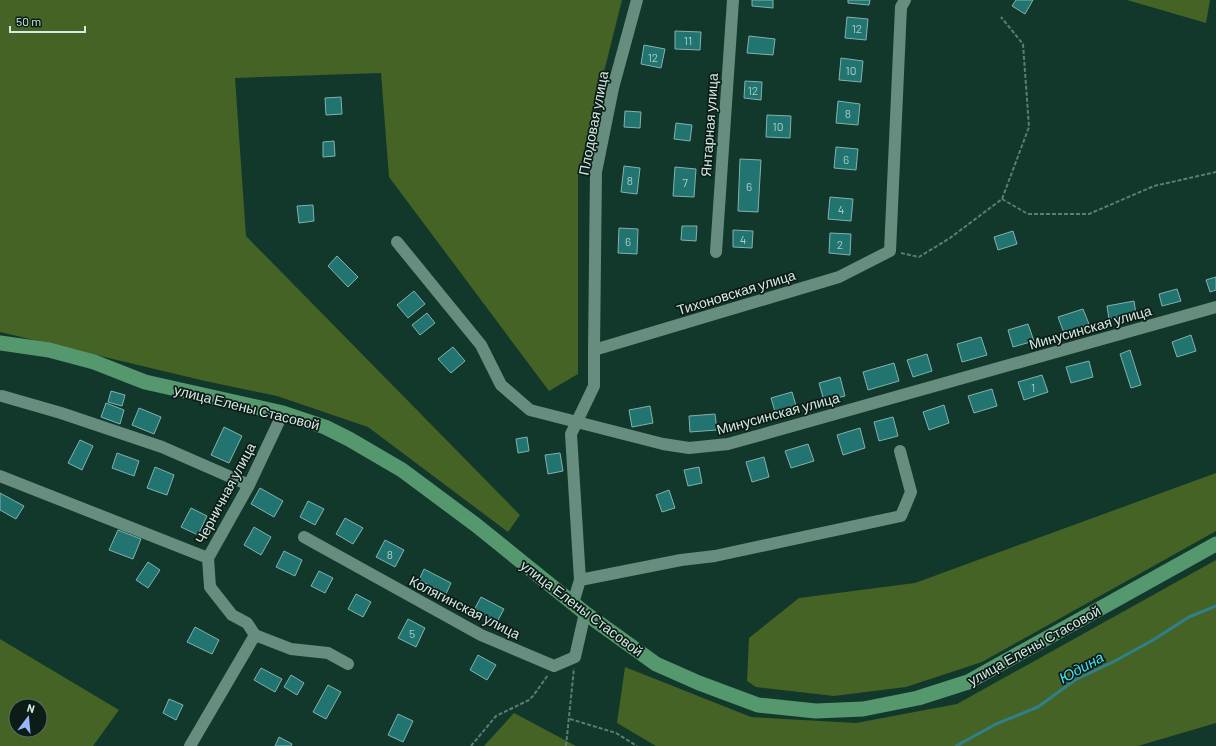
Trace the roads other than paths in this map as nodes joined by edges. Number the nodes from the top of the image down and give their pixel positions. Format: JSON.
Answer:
{"nodes":[{"id":1,"x":637,"y":0,"type":"edge"},
{"id":2,"x":733,"y":0,"type":"edge"},
{"id":3,"x":904,"y":0,"type":"edge"},
{"id":4,"x":397,"y":242,"type":"dead end"},
{"id":5,"x":716,"y":252,"type":"dead end"},
{"id":6,"x":1216,"y":307,"type":"edge"},
{"id":7,"x":0,"y":343,"type":"edge"},
{"id":8,"x":594,"y":350,"type":"junction"},
{"id":9,"x":2,"y":396,"type":"dead end"},
{"id":10,"x":283,"y":413,"type":"junction"},
{"id":11,"x":578,"y":421,"type":"junction"},
{"id":12,"x":900,"y":451,"type":"dead end"},
{"id":13,"x":0,"y":476,"type":"edge"},
{"id":14,"x":249,"y":485,"type":"junction"},
{"id":15,"x":304,"y":537,"type":"dead end"},
{"id":16,"x":1216,"y":544,"type":"edge"},
{"id":17,"x":208,"y":558,"type":"junction"},
{"id":18,"x":580,"y":580,"type":"junction"},
{"id":19,"x":573,"y":603,"type":"junction"},
{"id":20,"x":585,"y":613,"type":"junction"},
{"id":21,"x":254,"y":634,"type":"junction"},
{"id":22,"x":348,"y":664,"type":"dead end"},
{"id":23,"x":190,"y":746,"type":"edge"}],
"edges":[{"from":1,"to":8,"type":"street","name":"Плодовая улица"},
{"from":2,"to":5,"type":"street","name":"Янтарная улица"},
{"from":3,"to":8,"type":"street","name":"Тихоновская улица"},
{"from":4,"to":11,"type":"street","name":"Минусинская улица"},
{"from":6,"to":11,"type":"street","name":"Минусинская улица"},
{"from":7,"to":10,"type":"main road","name":"улица Елены Стасовой"},
{"from":8,"to":11,"type":"street"},
{"from":9,"to":14,"type":"street"},
{"from":10,"to":14,"type":"street","name":"Черничная улица"},
{"from":10,"to":19,"type":"main road","name":"улица Елены Стасовой"},
{"from":11,"to":18,"type":"street"},
{"from":12,"to":18,"type":"street"},
{"from":13,"to":17,"type":"street"},
{"from":14,"to":17,"type":"street","name":"Черничная улица"},
{"from":15,"to":20,"type":"street","name":"Колягинская улица"},
{"from":16,"to":20,"type":"main road","name":"улица Елены Стасовой"},
{"from":17,"to":21,"type":"street","name":"Черничная улица"},
{"from":18,"to":19,"type":"street"},
{"from":19,"to":20,"type":"main road","name":"улица Елены Стасовой"},
{"from":21,"to":22,"type":"street"},
{"from":21,"to":23,"type":"street"}]}
